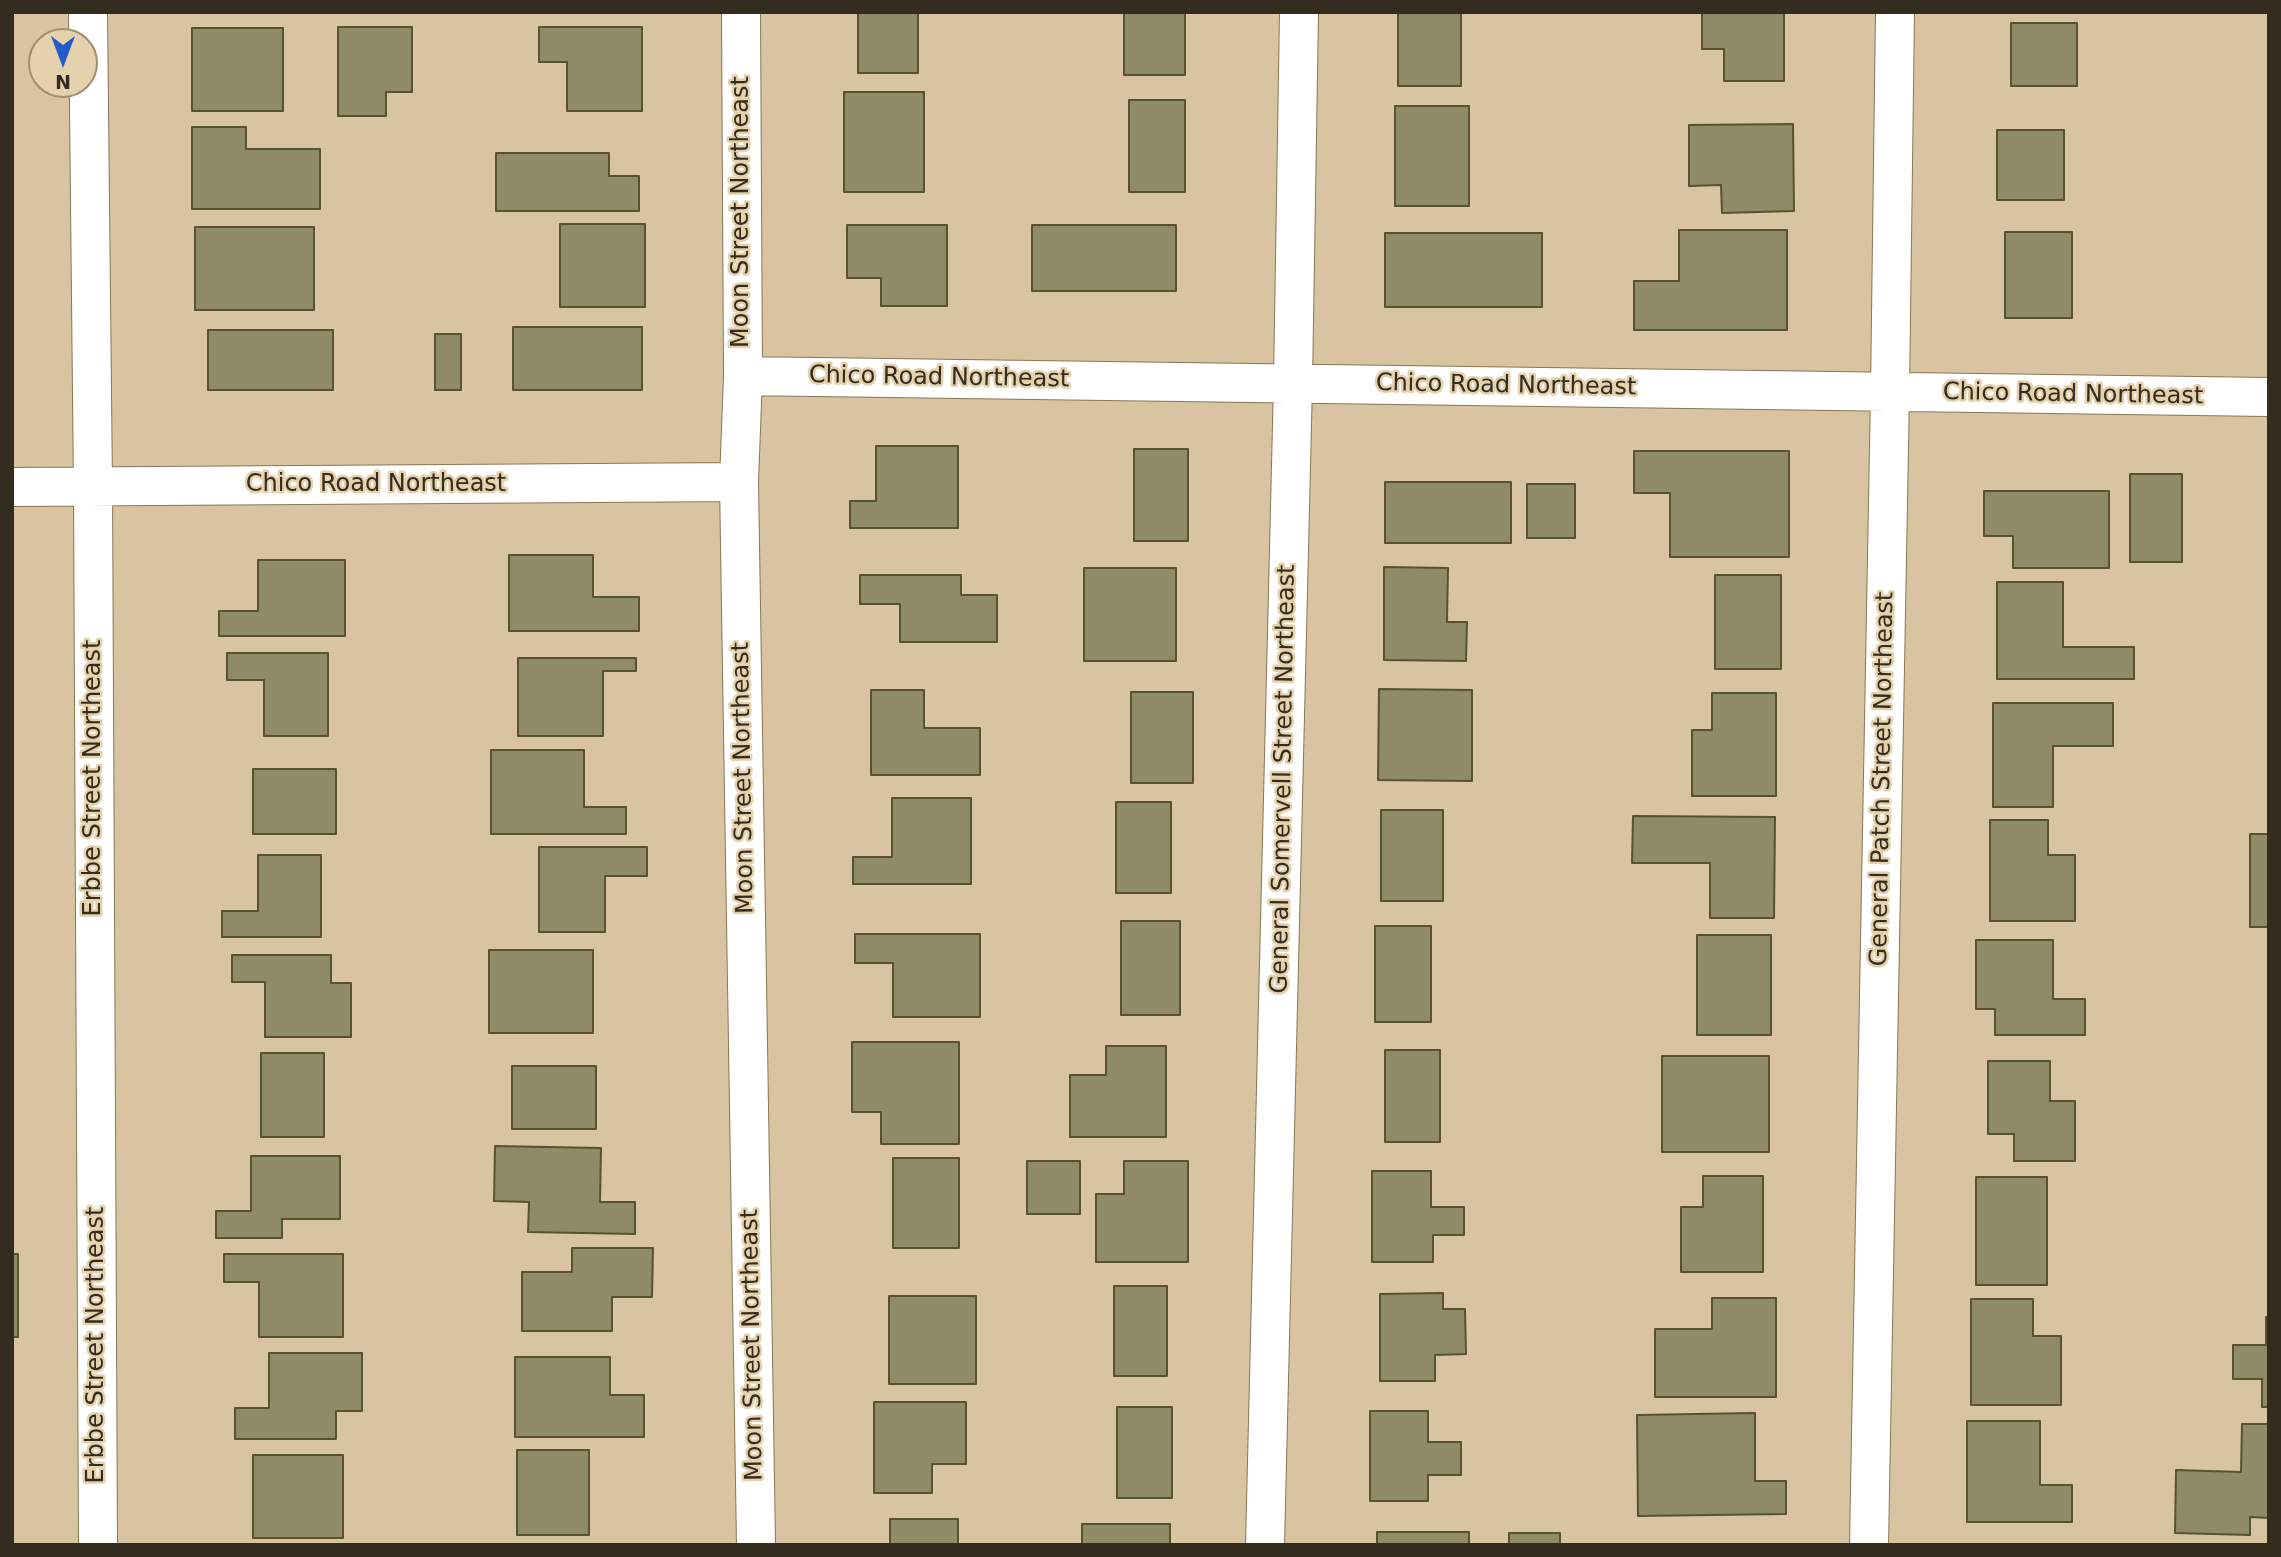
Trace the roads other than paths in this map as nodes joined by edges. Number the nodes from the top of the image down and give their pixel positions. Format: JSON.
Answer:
{"nodes":[{"id":1,"x":88,"y":12,"type":"edge"},
{"id":2,"x":741,"y":12,"type":"edge"},
{"id":3,"x":1299,"y":12,"type":"edge"},
{"id":4,"x":1895,"y":12,"type":"edge"},
{"id":5,"x":743,"y":376,"type":"junction"},
{"id":6,"x":1293,"y":383,"type":"junction"},
{"id":7,"x":1890,"y":393,"type":"junction"},
{"id":8,"x":2269,"y":397,"type":"edge"},
{"id":9,"x":739,"y":482,"type":"junction"},
{"id":10,"x":12,"y":487,"type":"edge"},
{"id":11,"x":93,"y":487,"type":"junction"},
{"id":12,"x":99,"y":1545,"type":"edge"},
{"id":13,"x":756,"y":1545,"type":"edge"},
{"id":14,"x":1265,"y":1545,"type":"edge"},
{"id":15,"x":1869,"y":1545,"type":"edge"}],
"edges":[{"from":1,"to":11,"type":"street","name":"Erbbe Street Northeast"},
{"from":2,"to":5,"type":"street","name":"Moon Street Northeast"},
{"from":3,"to":6,"type":"street","name":"General Somervell Street Northeast"},
{"from":4,"to":7,"type":"street","name":"General Patch Street Northeast"},
{"from":5,"to":6,"type":"street","name":"Chico Road Northeast"},
{"from":5,"to":9,"type":"street","name":"Moon Street Northeast"},
{"from":6,"to":7,"type":"street","name":"Chico Road Northeast"},
{"from":6,"to":14,"type":"street","name":"General Somervell Street Northeast"},
{"from":7,"to":8,"type":"street","name":"Chico Road Northeast"},
{"from":7,"to":15,"type":"street","name":"General Patch Street Northeast"},
{"from":9,"to":11,"type":"street","name":"Chico Road Northeast"},
{"from":9,"to":13,"type":"street","name":"Moon Street Northeast"},
{"from":10,"to":11,"type":"street","name":"Chico Road Northeast"},
{"from":11,"to":12,"type":"street","name":"Erbbe Street Northeast"}]}
